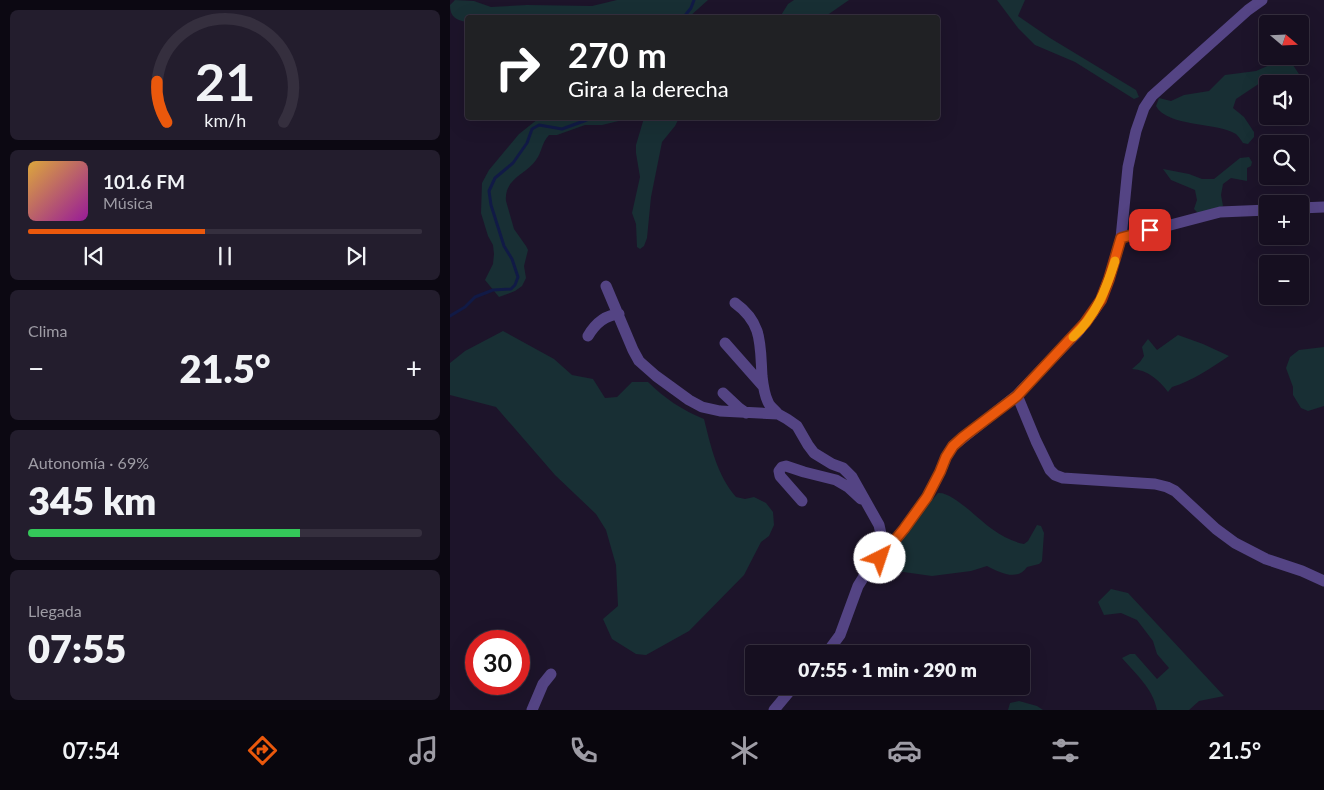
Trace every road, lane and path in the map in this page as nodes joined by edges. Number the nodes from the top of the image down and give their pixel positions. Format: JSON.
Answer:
{"nodes":[{"id":1,"x":1262,"y":0,"type":"edge"},
{"id":2,"x":1324,"y":207,"type":"edge"},
{"id":3,"x":1309,"y":208,"type":"edge"},
{"id":4,"x":1259,"y":210,"type":"edge"},
{"id":5,"x":1121,"y":238,"type":"junction"},
{"id":6,"x":606,"y":286,"type":"dead end"},
{"id":7,"x":735,"y":303,"type":"dead end"},
{"id":8,"x":619,"y":314,"type":"junction"},
{"id":9,"x":588,"y":336,"type":"dead end"},
{"id":10,"x":725,"y":342,"type":"dead end"},
{"id":11,"x":763,"y":386,"type":"junction"},
{"id":12,"x":723,"y":393,"type":"dead end"},
{"id":13,"x":1017,"y":396,"type":"junction"},
{"id":14,"x":746,"y":413,"type":"junction"},
{"id":15,"x":778,"y":414,"type":"junction"},
{"id":16,"x":802,"y":500,"type":"dead end"},
{"id":17,"x":867,"y":503,"type":"junction"},
{"id":18,"x":873,"y":562,"type":"junction"},
{"id":19,"x":1324,"y":580,"type":"edge"},
{"id":20,"x":833,"y":645,"type":"edge"},
{"id":21,"x":551,"y":674,"type":"dead end"},
{"id":22,"x":786,"y":695,"type":"edge"},
{"id":23,"x":532,"y":710,"type":"edge"},
{"id":24,"x":774,"y":710,"type":"edge"}],
"edges":[{"from":1,"to":5,"type":"street"},
{"from":2,"to":3,"type":"street"},
{"from":4,"to":5,"type":"street"},
{"from":5,"to":13,"type":"street"},
{"from":6,"to":8,"type":"street"},
{"from":7,"to":11,"type":"street"},
{"from":8,"to":9,"type":"street"},
{"from":8,"to":14,"type":"street"},
{"from":10,"to":11,"type":"street"},
{"from":11,"to":15,"type":"street"},
{"from":12,"to":14,"type":"street"},
{"from":13,"to":18,"type":"street"},
{"from":13,"to":19,"type":"street"},
{"from":14,"to":15,"type":"street"},
{"from":15,"to":17,"type":"street"},
{"from":16,"to":17,"type":"street"},
{"from":17,"to":18,"type":"street"},
{"from":18,"to":20,"type":"street"},
{"from":21,"to":23,"type":"street"},
{"from":22,"to":24,"type":"street"}]}
